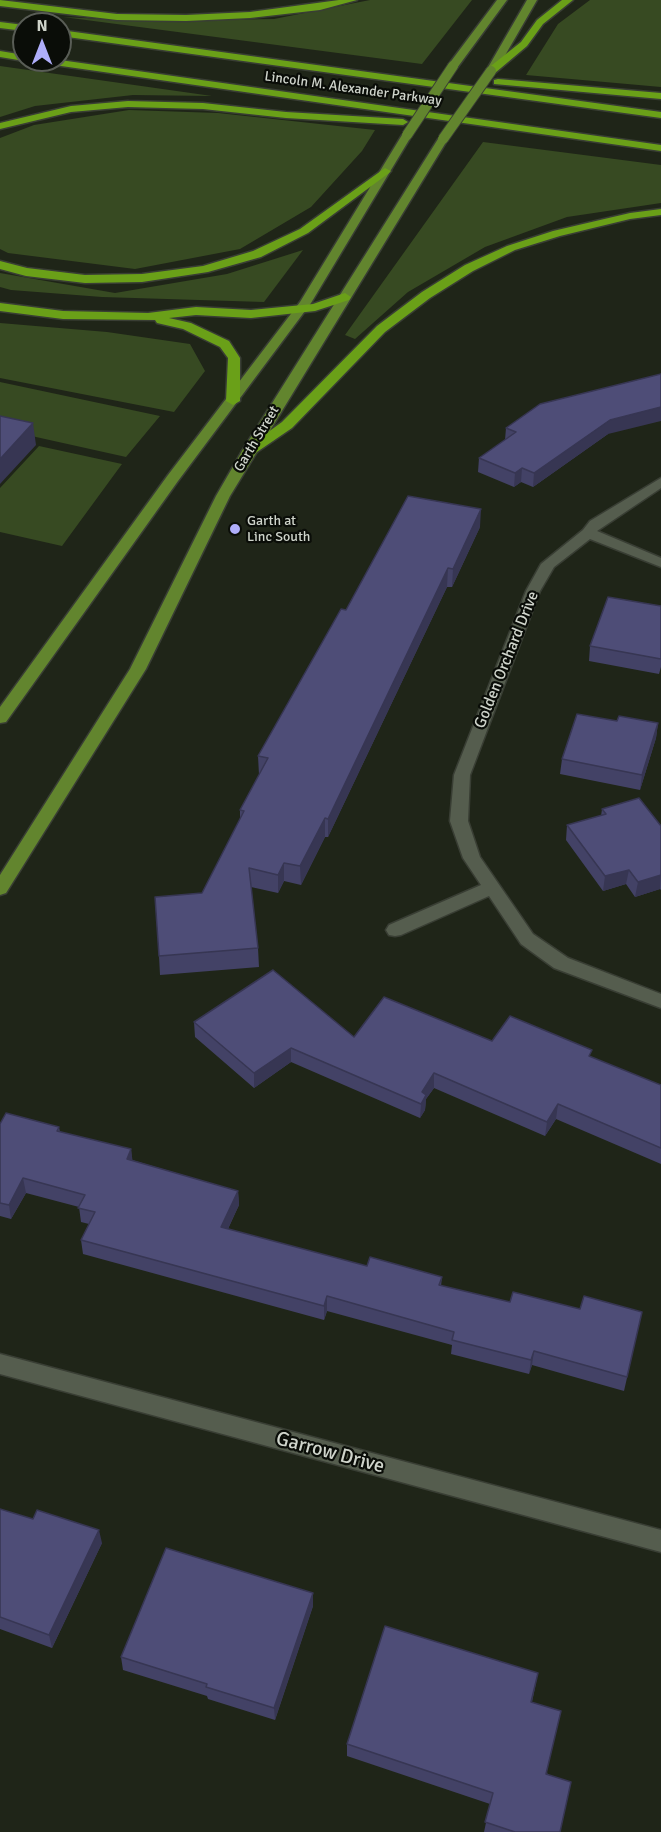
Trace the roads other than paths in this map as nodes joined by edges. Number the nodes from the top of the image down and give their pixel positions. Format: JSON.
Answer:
{"nodes":[{"id":1,"x":352,"y":0,"type":"edge"},
{"id":2,"x":502,"y":0,"type":"edge"},
{"id":3,"x":532,"y":0,"type":"edge"},
{"id":4,"x":568,"y":0,"type":"edge"},
{"id":5,"x":0,"y":3,"type":"edge"},
{"id":6,"x":72,"y":35,"type":"edge"},
{"id":7,"x":72,"y":65,"type":"edge"},
{"id":8,"x":491,"y":71,"type":"junction"},
{"id":9,"x":382,"y":78,"type":"junction"},
{"id":10,"x":661,"y":96,"type":"edge"},
{"id":11,"x":661,"y":115,"type":"edge"},
{"id":12,"x":0,"y":126,"type":"edge"},
{"id":13,"x":518,"y":129,"type":"junction"},
{"id":14,"x":661,"y":148,"type":"edge"},
{"id":15,"x":385,"y":171,"type":"junction"},
{"id":16,"x":661,"y":212,"type":"edge"},
{"id":17,"x":0,"y":265,"type":"edge"},
{"id":18,"x":345,"y":297,"type":"junction"},
{"id":19,"x":0,"y":307,"type":"edge"},
{"id":20,"x":301,"y":309,"type":"junction"},
{"id":21,"x":148,"y":317,"type":"junction"},
{"id":22,"x":233,"y":401,"type":"junction"},
{"id":23,"x":249,"y":451,"type":"junction"},
{"id":24,"x":661,"y":482,"type":"edge"},
{"id":25,"x":588,"y":533,"type":"junction"},
{"id":26,"x":661,"y":563,"type":"edge"},
{"id":27,"x":0,"y":718,"type":"edge"},
{"id":28,"x":493,"y":887,"type":"junction"},
{"id":29,"x":0,"y":889,"type":"edge"},
{"id":30,"x":395,"y":930,"type":"dead end"},
{"id":31,"x":661,"y":1001,"type":"edge"},
{"id":32,"x":0,"y":1364,"type":"edge"},
{"id":33,"x":661,"y":1541,"type":"edge"}],
"edges":[{"from":1,"to":5,"type":"highway"},
{"from":2,"to":15,"type":"main road","bridge":true},
{"from":3,"to":8,"type":"main road","name":"Garth Street"},
{"from":4,"to":8,"type":"highway"},
{"from":6,"to":9,"type":"highway","name":"Lincoln M. Alexander Parkway"},
{"from":7,"to":13,"type":"highway","name":"Lincoln M. Alexander Parkway"},
{"from":8,"to":18,"type":"main road","name":"Garth Street","bridge":true},
{"from":9,"to":10,"type":"highway"},
{"from":9,"to":11,"type":"highway","name":"Lincoln M. Alexander Parkway"},
{"from":12,"to":13,"type":"highway"},
{"from":13,"to":14,"type":"highway","name":"Lincoln M. Alexander Parkway"},
{"from":15,"to":17,"type":"highway"},
{"from":15,"to":20,"type":"main road"},
{"from":16,"to":23,"type":"highway"},
{"from":18,"to":20,"type":"highway"},
{"from":18,"to":23,"type":"main road","name":"Garth Street"},
{"from":19,"to":21,"type":"highway"},
{"from":20,"to":21,"type":"highway"},
{"from":20,"to":22,"type":"main road"},
{"from":21,"to":22,"type":"highway"},
{"from":22,"to":27,"type":"main road"},
{"from":23,"to":29,"type":"main road","name":"Garth Street"},
{"from":24,"to":25,"type":"street","name":"Golden Orchard Drive"},
{"from":25,"to":26,"type":"street"},
{"from":25,"to":28,"type":"street","name":"Golden Orchard Drive"},
{"from":28,"to":30,"type":"street"},
{"from":28,"to":31,"type":"street","name":"Golden Orchard Drive"},
{"from":32,"to":33,"type":"street","name":"Garrow Drive"}]}
